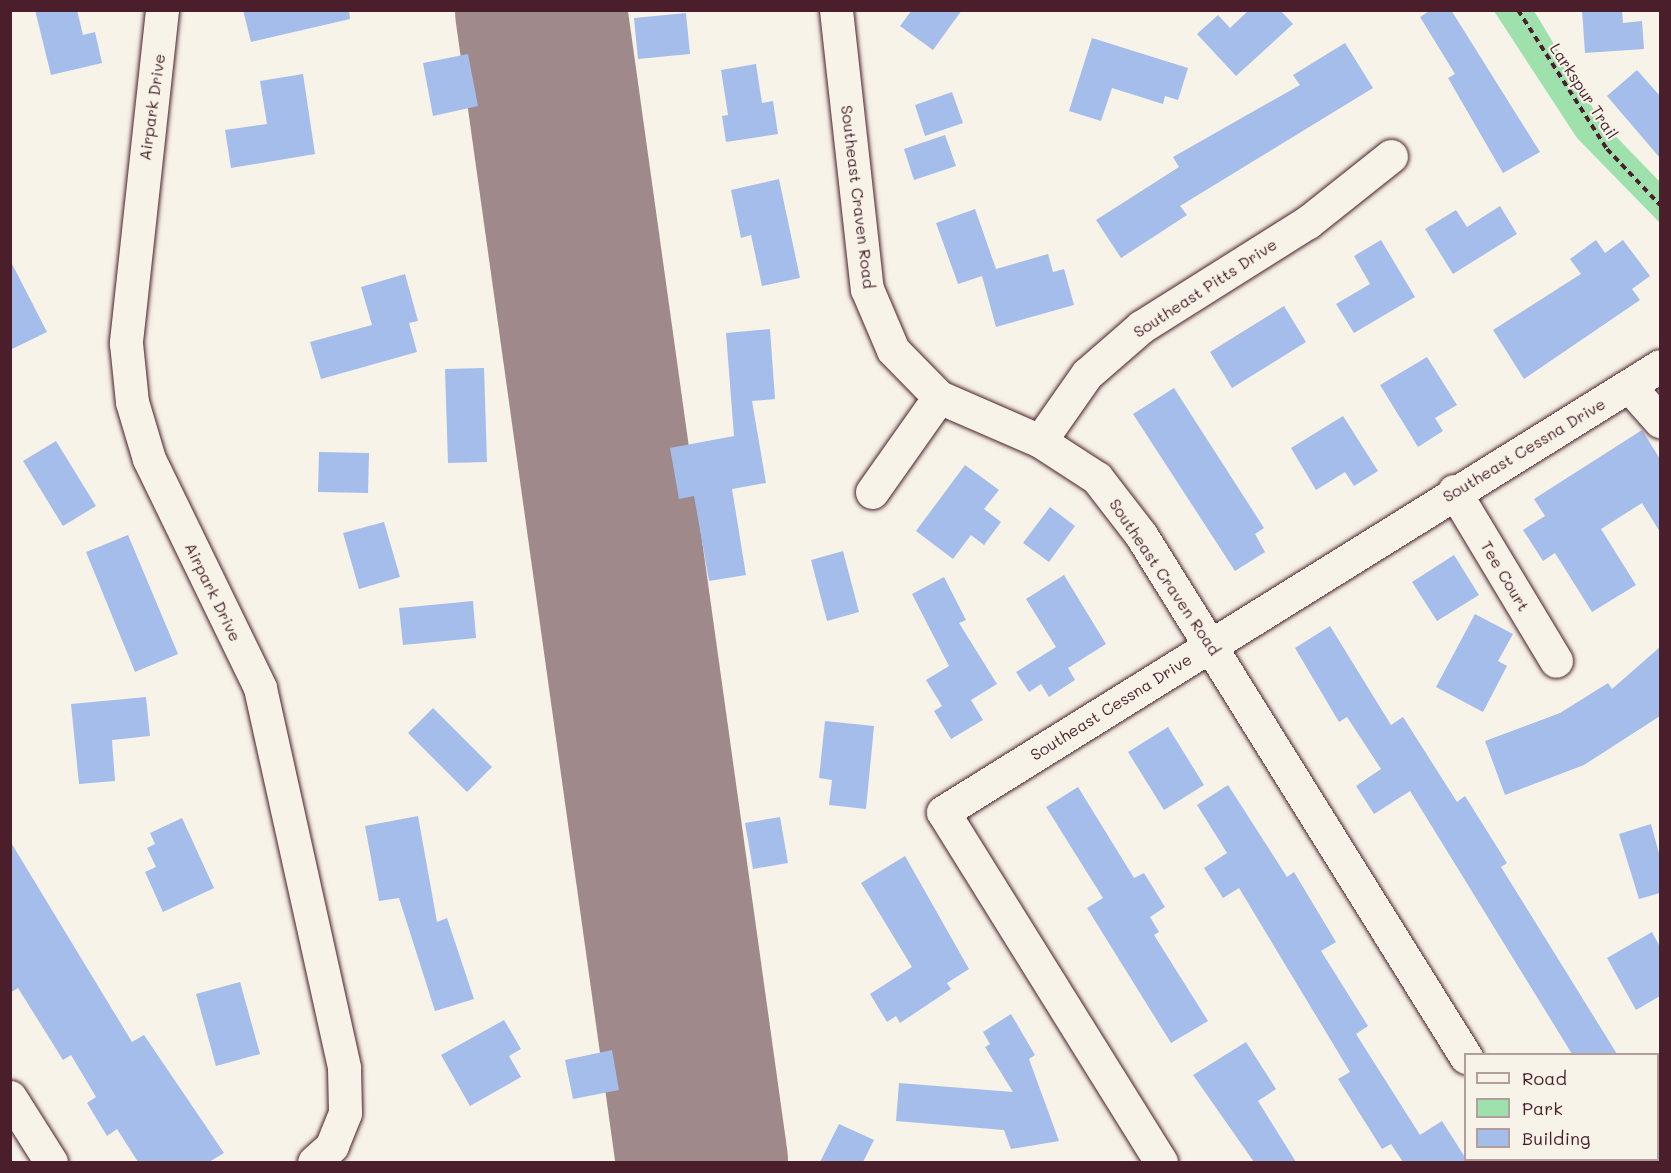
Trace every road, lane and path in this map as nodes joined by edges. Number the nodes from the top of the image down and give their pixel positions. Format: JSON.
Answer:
{"nodes":[{"id":1,"x":162,"y":10,"type":"edge"},
{"id":2,"x":836,"y":10,"type":"edge"},
{"id":3,"x":1518,"y":10,"type":"edge"},
{"id":4,"x":1391,"y":156,"type":"dead end"},
{"id":5,"x":1660,"y":205,"type":"edge"},
{"id":6,"x":1660,"y":366,"type":"edge"},
{"id":7,"x":1629,"y":386,"type":"junction"},
{"id":8,"x":939,"y":397,"type":"junction"},
{"id":9,"x":1660,"y":421,"type":"edge"},
{"id":10,"x":1040,"y":441,"type":"junction"},
{"id":11,"x":872,"y":492,"type":"dead end"},
{"id":12,"x":1454,"y":492,"type":"junction"},
{"id":13,"x":1210,"y":644,"type":"junction"},
{"id":14,"x":1556,"y":661,"type":"dead end"},
{"id":15,"x":1464,"y":1054,"type":"edge"},
{"id":16,"x":10,"y":1097,"type":"edge"},
{"id":17,"x":51,"y":1162,"type":"edge"},
{"id":18,"x":314,"y":1162,"type":"edge"},
{"id":19,"x":1161,"y":1162,"type":"edge"}],
"edges":[{"from":1,"to":18,"type":"street","name":"Airpark Drive"},
{"from":2,"to":8,"type":"street","name":"Southeast Craven Road"},
{"from":3,"to":5,"type":"path","name":"Larkspur Trail"},
{"from":4,"to":10,"type":"street","name":"Southeast Pitts Drive"},
{"from":6,"to":7,"type":"street","name":"Southeast Cessna Drive"},
{"from":7,"to":9,"type":"street"},
{"from":7,"to":12,"type":"street","name":"Southeast Cessna Drive"},
{"from":8,"to":10,"type":"street","name":"Southeast Craven Road"},
{"from":8,"to":11,"type":"street"},
{"from":10,"to":13,"type":"street","name":"Southeast Craven Road"},
{"from":12,"to":13,"type":"street","name":"Southeast Cessna Drive"},
{"from":12,"to":14,"type":"street","name":"Tee Court"},
{"from":13,"to":15,"type":"street","name":"Southeast Craven Road"},
{"from":13,"to":19,"type":"street","name":"Southeast Cessna Drive"},
{"from":16,"to":17,"type":"street"}]}
